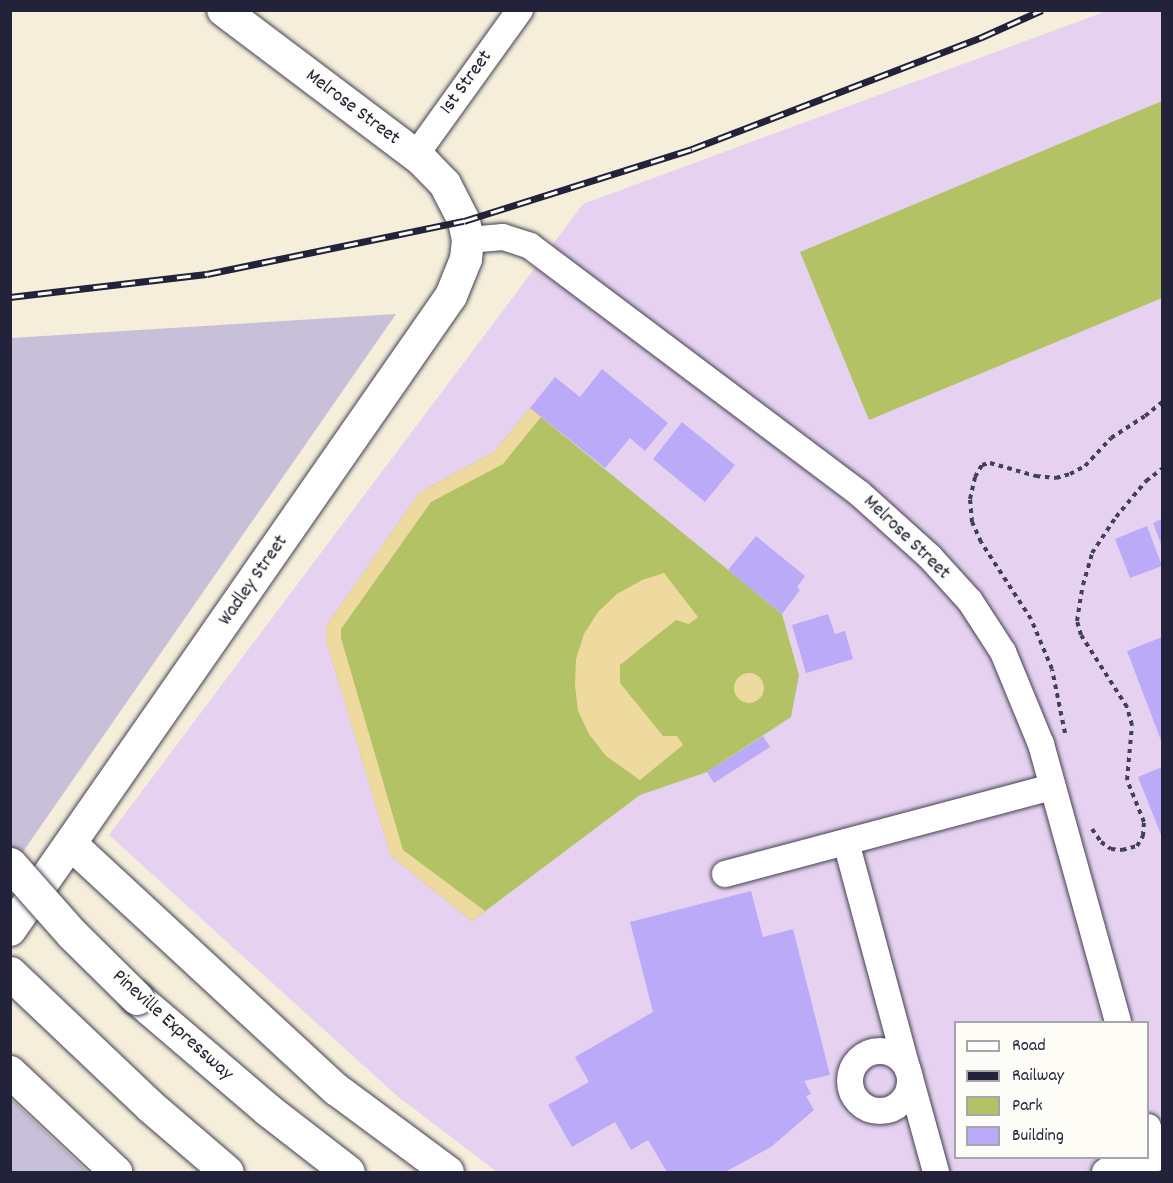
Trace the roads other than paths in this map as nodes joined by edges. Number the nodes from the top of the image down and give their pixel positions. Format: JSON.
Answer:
{"nodes":[{"id":1,"x":223,"y":10,"type":"edge"},
{"id":2,"x":520,"y":10,"type":"edge"},
{"id":3,"x":415,"y":156,"type":"junction"},
{"id":4,"x":466,"y":231,"type":"junction"},
{"id":5,"x":1053,"y":787,"type":"junction"},
{"id":6,"x":846,"y":842,"type":"junction"},
{"id":7,"x":72,"y":845,"type":"junction"},
{"id":8,"x":10,"y":864,"type":"edge"},
{"id":9,"x":725,"y":874,"type":"dead end"},
{"id":10,"x":10,"y":930,"type":"edge"},
{"id":11,"x":10,"y":972,"type":"edge"},
{"id":12,"x":1117,"y":1021,"type":"edge"},
{"id":13,"x":10,"y":1072,"type":"edge"},
{"id":14,"x":1149,"y":1132,"type":"edge"},
{"id":15,"x":1155,"y":1162,"type":"edge"},
{"id":16,"x":116,"y":1173,"type":"edge"},
{"id":17,"x":227,"y":1173,"type":"edge"},
{"id":18,"x":348,"y":1173,"type":"edge"},
{"id":19,"x":448,"y":1173,"type":"edge"},
{"id":20,"x":936,"y":1173,"type":"edge"},
{"id":21,"x":1105,"y":1173,"type":"edge"}],
"edges":[{"from":1,"to":3,"type":"main road","name":"Melrose Street"},
{"from":2,"to":3,"type":"street","name":"1st Street"},
{"from":3,"to":4,"type":"main road","name":"Melrose Street"},
{"from":4,"to":5,"type":"street","name":"Melrose Street"},
{"from":4,"to":7,"type":"main road","name":"Wadley Street"},
{"from":5,"to":6,"type":"street"},
{"from":5,"to":12,"type":"street","name":"Melrose Street"},
{"from":6,"to":9,"type":"street"},
{"from":6,"to":20,"type":"street"},
{"from":7,"to":10,"type":"main road","name":"Wadley Street"},
{"from":7,"to":19,"type":"main road"},
{"from":8,"to":18,"type":"highway","name":"Pineville Expressway","bridge":true},
{"from":11,"to":17,"type":"highway"},
{"from":13,"to":16,"type":"main road"},
{"from":14,"to":15,"type":"street"},
{"from":15,"to":21,"type":"street"}]}
